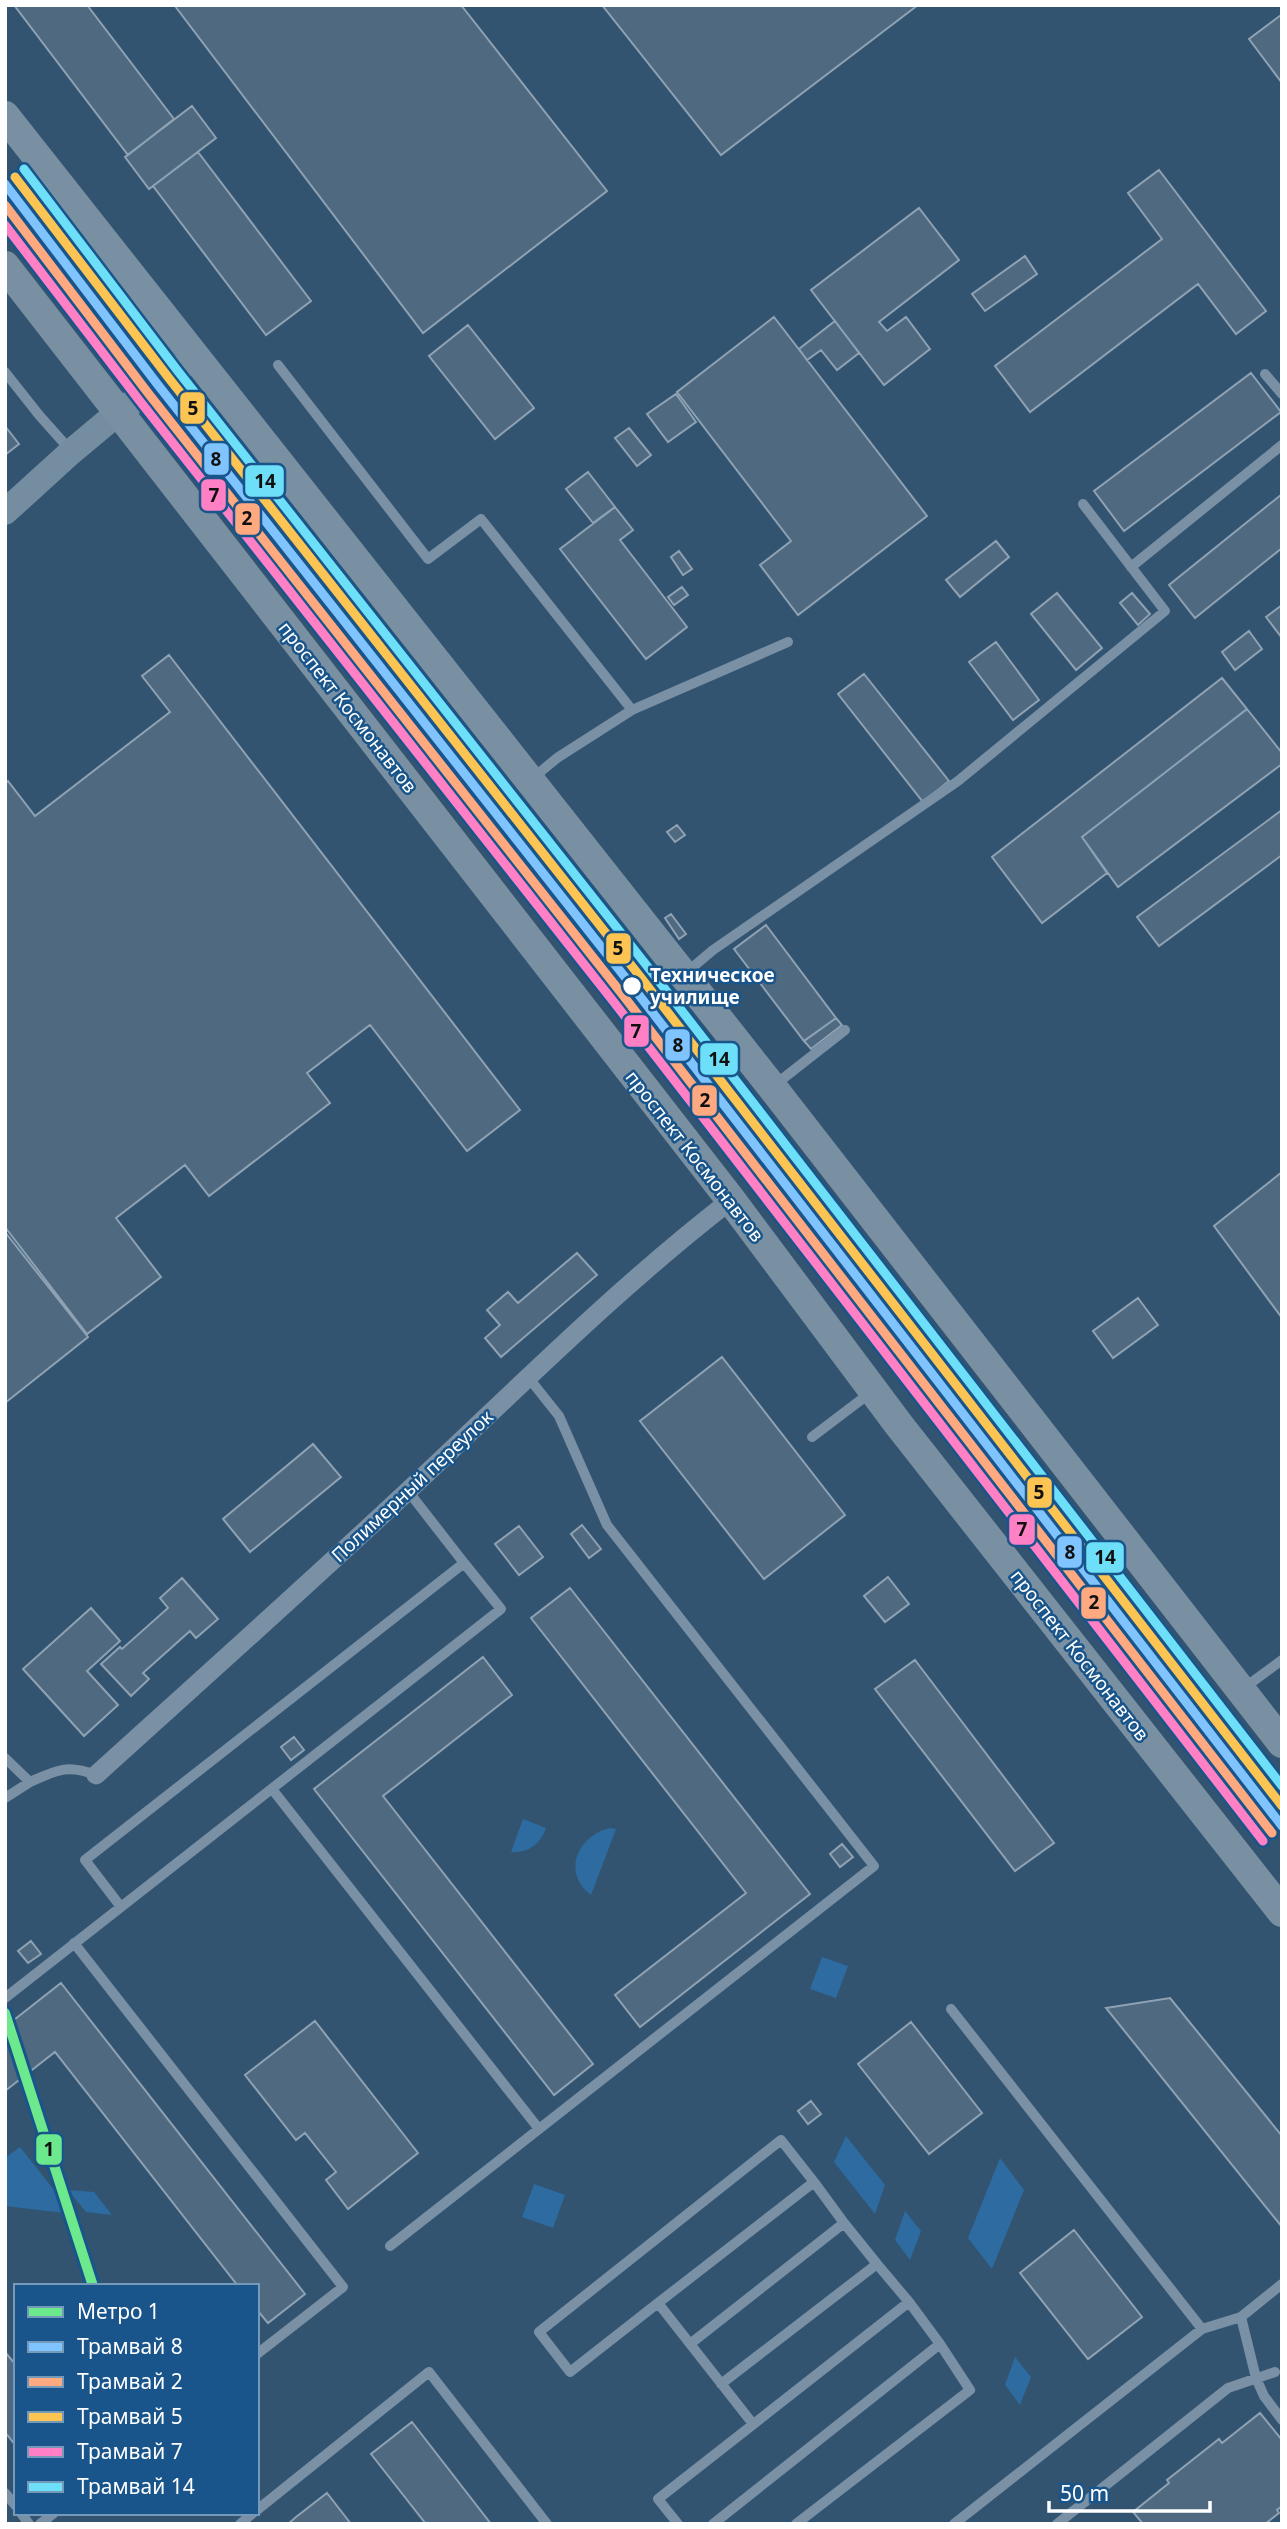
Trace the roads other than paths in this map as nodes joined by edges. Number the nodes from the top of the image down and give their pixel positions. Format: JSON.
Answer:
{"nodes":[{"id":1,"x":5,"y":116,"type":"edge"},
{"id":2,"x":5,"y":266,"type":"edge"},
{"id":3,"x":195,"y":358,"type":"junction"},
{"id":4,"x":278,"y":365,"type":"dead end"},
{"id":5,"x":5,"y":372,"type":"edge"},
{"id":6,"x":1265,"y":374,"type":"dead end"},
{"id":7,"x":1282,"y":394,"type":"edge"},
{"id":8,"x":120,"y":411,"type":"junction"},
{"id":9,"x":1282,"y":445,"type":"edge"},
{"id":10,"x":71,"y":452,"type":"junction"},
{"id":11,"x":1083,"y":505,"type":"dead end"},
{"id":12,"x":5,"y":512,"type":"edge"},
{"id":13,"x":1131,"y":567,"type":"junction"},
{"id":14,"x":788,"y":642,"type":"dead end"},
{"id":15,"x":632,"y":710,"type":"junction"},
{"id":16,"x":530,"y":780,"type":"junction"},
{"id":17,"x":683,"y":974,"type":"junction"},
{"id":18,"x":845,"y":1030,"type":"dead end"},
{"id":19,"x":772,"y":1087,"type":"junction"},
{"id":20,"x":731,"y":1200,"type":"junction"},
{"id":21,"x":528,"y":1377,"type":"junction"},
{"id":22,"x":873,"y":1390,"type":"junction"},
{"id":23,"x":812,"y":1437,"type":"dead end"},
{"id":24,"x":408,"y":1491,"type":"junction"},
{"id":25,"x":464,"y":1563,"type":"junction"},
{"id":26,"x":1282,"y":1660,"type":"edge"},
{"id":27,"x":1241,"y":1690,"type":"junction"},
{"id":28,"x":1282,"y":1743,"type":"edge"},
{"id":29,"x":5,"y":1758,"type":"edge"},
{"id":30,"x":96,"y":1774,"type":"joint"},
{"id":31,"x":30,"y":1782,"type":"junction"},
{"id":32,"x":272,"y":1789,"type":"junction"},
{"id":33,"x":5,"y":1798,"type":"edge"},
{"id":34,"x":121,"y":1907,"type":"junction"},
{"id":35,"x":1282,"y":1912,"type":"edge"},
{"id":36,"x":74,"y":1943,"type":"junction"},
{"id":37,"x":5,"y":1998,"type":"edge"},
{"id":38,"x":951,"y":2009,"type":"dead end"},
{"id":39,"x":539,"y":2129,"type":"junction"},
{"id":40,"x":814,"y":2182,"type":"junction"},
{"id":41,"x":844,"y":2223,"type":"junction"},
{"id":42,"x":390,"y":2246,"type":"dead end"},
{"id":43,"x":877,"y":2263,"type":"junction"},
{"id":44,"x":1282,"y":2284,"type":"edge"},
{"id":45,"x":909,"y":2302,"type":"junction"},
{"id":46,"x":658,"y":2303,"type":"junction"},
{"id":47,"x":1241,"y":2316,"type":"junction"},
{"id":48,"x":1202,"y":2329,"type":"junction"},
{"id":49,"x":690,"y":2344,"type":"junction"},
{"id":50,"x":940,"y":2344,"type":"junction"},
{"id":51,"x":259,"y":2352,"type":"edge"},
{"id":52,"x":1275,"y":2372,"type":"dead end"},
{"id":53,"x":1256,"y":2378,"type":"junction"},
{"id":54,"x":721,"y":2384,"type":"junction"},
{"id":55,"x":1282,"y":2420,"type":"edge"},
{"id":56,"x":753,"y":2424,"type":"junction"},
{"id":57,"x":259,"y":2509,"type":"edge"},
{"id":58,"x":547,"y":2524,"type":"edge"},
{"id":59,"x":678,"y":2524,"type":"edge"},
{"id":60,"x":713,"y":2524,"type":"edge"},
{"id":61,"x":796,"y":2524,"type":"edge"},
{"id":62,"x":954,"y":2524,"type":"edge"},
{"id":63,"x":1057,"y":2524,"type":"edge"}],
"edges":[{"from":1,"to":3,"type":"main road"},
{"from":2,"to":8,"type":"main road","name":"проспект Космонавтов"},
{"from":3,"to":8,"type":"street"},
{"from":3,"to":16,"type":"main road"},
{"from":4,"to":15,"type":"lane"},
{"from":5,"to":10,"type":"lane"},
{"from":6,"to":7,"type":"lane"},
{"from":8,"to":10,"type":"street"},
{"from":8,"to":20,"type":"main road","name":"проспект Космонавтов"},
{"from":9,"to":13,"type":"lane"},
{"from":10,"to":12,"type":"street"},
{"from":11,"to":13,"type":"lane"},
{"from":13,"to":17,"type":"lane"},
{"from":14,"to":15,"type":"lane"},
{"from":15,"to":16,"type":"lane"},
{"from":16,"to":17,"type":"main road"},
{"from":17,"to":19,"type":"main road"},
{"from":18,"to":19,"type":"lane"},
{"from":19,"to":27,"type":"main road"},
{"from":20,"to":21,"type":"street","name":"Полимерный переулок"},
{"from":20,"to":22,"type":"main road","name":"проспект Космонавтов"},
{"from":21,"to":24,"type":"street","name":"Полимерный переулок"},
{"from":21,"to":39,"type":"lane"},
{"from":22,"to":23,"type":"lane"},
{"from":22,"to":35,"type":"main road","name":"проспект Космонавтов"},
{"from":24,"to":25,"type":"lane"},
{"from":24,"to":30,"type":"street","name":"Полимерный переулок"},
{"from":25,"to":32,"type":"lane"},
{"from":25,"to":34,"type":"lane"},
{"from":26,"to":27,"type":"lane"},
{"from":27,"to":28,"type":"main road"},
{"from":29,"to":31,"type":"lane"},
{"from":30,"to":31,"type":"lane"},
{"from":31,"to":33,"type":"lane"},
{"from":32,"to":34,"type":"lane"},
{"from":32,"to":39,"type":"lane"},
{"from":34,"to":36,"type":"lane"},
{"from":36,"to":37,"type":"lane"},
{"from":36,"to":51,"type":"lane"},
{"from":38,"to":48,"type":"lane"},
{"from":39,"to":42,"type":"lane"},
{"from":40,"to":41,"type":"lane"},
{"from":40,"to":46,"type":"lane"},
{"from":40,"to":46,"type":"lane"},
{"from":41,"to":43,"type":"lane"},
{"from":41,"to":49,"type":"lane"},
{"from":43,"to":45,"type":"lane"},
{"from":43,"to":54,"type":"lane"},
{"from":44,"to":47,"type":"lane"},
{"from":45,"to":50,"type":"lane"},
{"from":45,"to":56,"type":"lane"},
{"from":46,"to":49,"type":"lane"},
{"from":47,"to":48,"type":"lane"},
{"from":47,"to":53,"type":"lane"},
{"from":48,"to":62,"type":"lane"},
{"from":49,"to":54,"type":"lane"},
{"from":50,"to":60,"type":"lane"},
{"from":50,"to":61,"type":"lane"},
{"from":52,"to":53,"type":"lane"},
{"from":53,"to":55,"type":"lane"},
{"from":53,"to":63,"type":"lane"},
{"from":54,"to":56,"type":"lane"},
{"from":56,"to":59,"type":"lane"},
{"from":57,"to":58,"type":"lane"}]}
